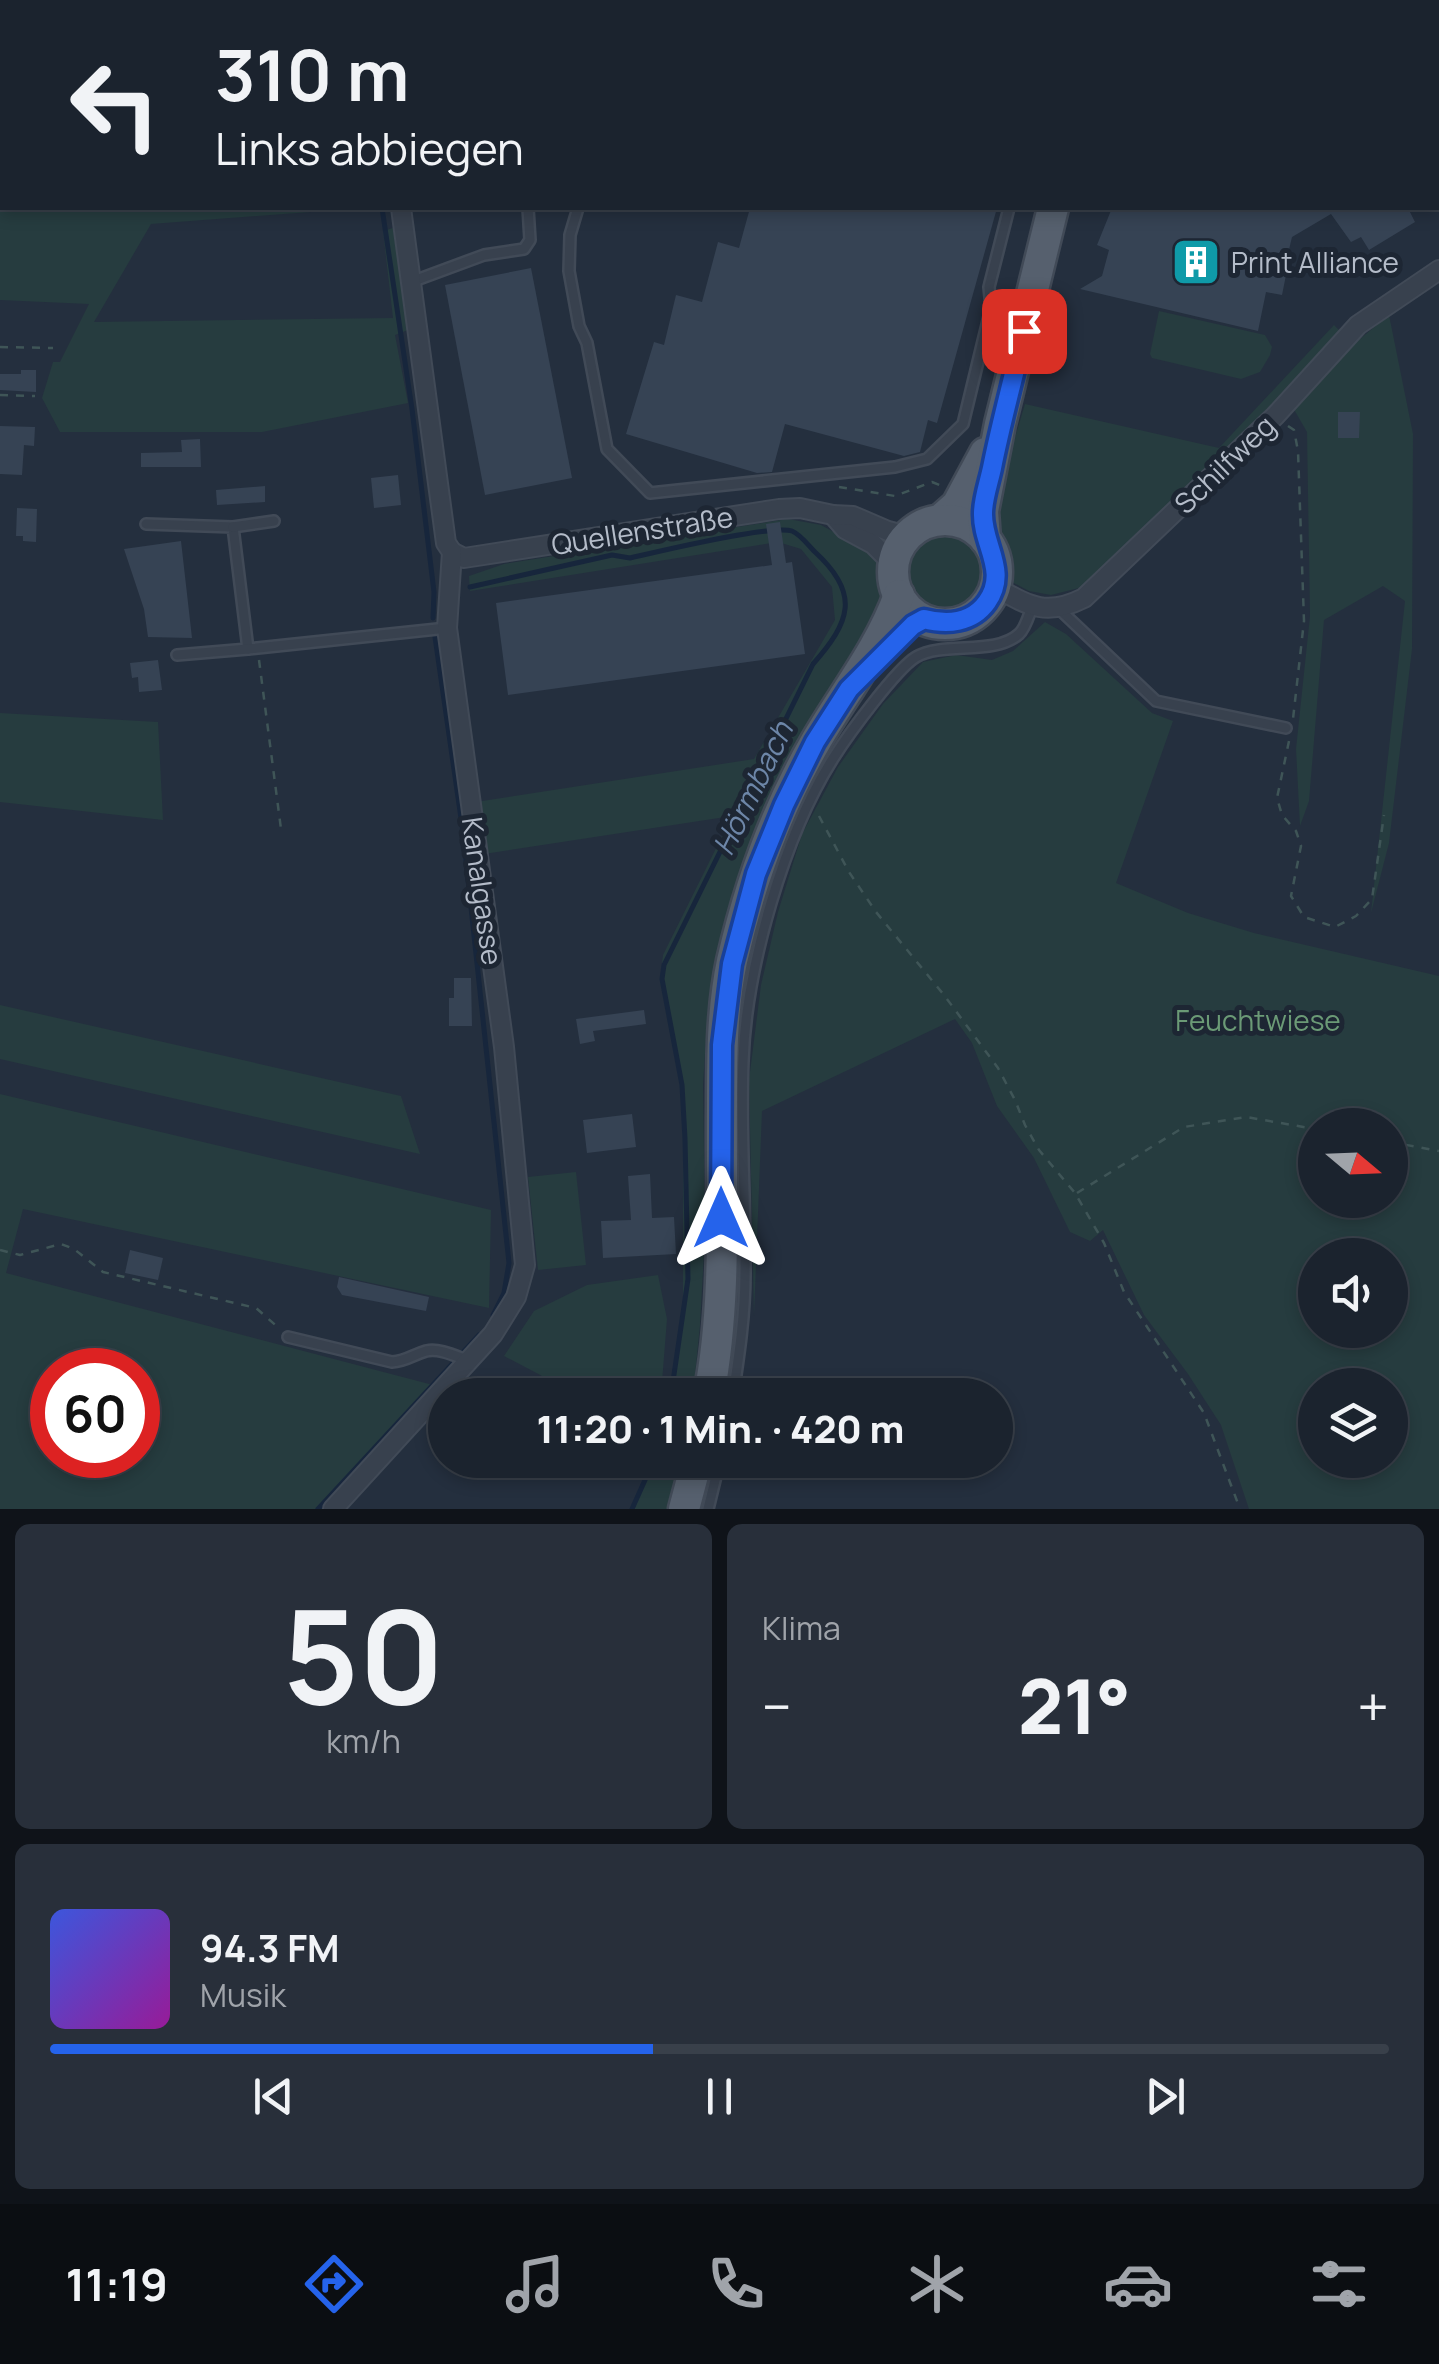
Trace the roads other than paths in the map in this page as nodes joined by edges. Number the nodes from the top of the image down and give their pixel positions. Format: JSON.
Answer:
{"nodes":[{"id":1,"x":400,"y":210,"type":"edge"},
{"id":2,"x":528,"y":210,"type":"edge"},
{"id":3,"x":577,"y":210,"type":"edge"},
{"id":4,"x":1008,"y":210,"type":"edge"},
{"id":5,"x":1054,"y":210,"type":"edge"},
{"id":6,"x":1439,"y":270,"type":"edge"},
{"id":7,"x":410,"y":282,"type":"junction"},
{"id":8,"x":1000,"y":424,"type":"junction"},
{"id":9,"x":833,"y":516,"type":"junction"},
{"id":10,"x":940,"y":520,"type":"junction"},
{"id":11,"x":274,"y":521,"type":"dead end"},
{"id":12,"x":146,"y":524,"type":"dead end"},
{"id":13,"x":233,"y":527,"type":"junction"},
{"id":14,"x":908,"y":536,"type":"junction"},
{"id":15,"x":995,"y":544,"type":"junction"},
{"id":16,"x":452,"y":552,"type":"junction"},
{"id":17,"x":896,"y":580,"type":"junction"},
{"id":18,"x":1001,"y":586,"type":"junction"},
{"id":19,"x":1032,"y":607,"type":"junction"},
{"id":20,"x":1058,"y":608,"type":"junction"},
{"id":21,"x":924,"y":619,"type":"junction"},
{"id":22,"x":448,"y":628,"type":"junction"},
{"id":23,"x":253,"y":649,"type":"junction"},
{"id":24,"x":177,"y":654,"type":"dead end"},
{"id":25,"x":849,"y":689,"type":"junction"},
{"id":26,"x":1289,"y":727,"type":"road end"},
{"id":27,"x":288,"y":1337,"type":"road end"},
{"id":28,"x":461,"y":1358,"type":"junction"},
{"id":29,"x":711,"y":1378,"type":"edge"},
{"id":30,"x":736,"y":1378,"type":"edge"},
{"id":31,"x":692,"y":1478,"type":"edge"},
{"id":32,"x":716,"y":1478,"type":"edge"},
{"id":33,"x":333,"y":1509,"type":"edge"},
{"id":34,"x":684,"y":1509,"type":"edge"},
{"id":35,"x":708,"y":1509,"type":"edge"}],
"edges":[{"from":1,"to":7,"type":"street","name":"Kanalgasse"},
{"from":2,"to":7,"type":"lane"},
{"from":3,"to":4,"type":"lane"},
{"from":5,"to":8,"type":"main road"},
{"from":6,"to":20,"type":"street","name":"Schilfweg"},
{"from":7,"to":16,"type":"street","name":"Kanalgasse"},
{"from":8,"to":10,"type":"main road"},
{"from":8,"to":15,"type":"main road"},
{"from":9,"to":14,"type":"street","name":"Quellenstraße"},
{"from":9,"to":16,"type":"street","name":"Quellenstraße"},
{"from":9,"to":17,"type":"street","name":"Quellenstraße"},
{"from":10,"to":14,"type":"main road"},
{"from":10,"to":15,"type":"main road"},
{"from":11,"to":13,"type":"lane"},
{"from":12,"to":13,"type":"lane"},
{"from":13,"to":23,"type":"lane"},
{"from":14,"to":17,"type":"main road"},
{"from":15,"to":18,"type":"main road"},
{"from":16,"to":22,"type":"street","name":"Kanalgasse"},
{"from":17,"to":21,"type":"main road"},
{"from":17,"to":25,"type":"main road"},
{"from":18,"to":19,"type":"street"},
{"from":18,"to":21,"type":"main road"},
{"from":19,"to":20,"type":"street"},
{"from":19,"to":30,"type":"lane"},
{"from":20,"to":26,"type":"lane"},
{"from":21,"to":25,"type":"main road"},
{"from":22,"to":23,"type":"lane"},
{"from":22,"to":28,"type":"street","name":"Kanalgasse"},
{"from":23,"to":24,"type":"lane"},
{"from":25,"to":29,"type":"main road"},
{"from":27,"to":28,"type":"lane"},
{"from":28,"to":33,"type":"street","name":"Kanalgasse"},
{"from":31,"to":34,"type":"main road"},
{"from":32,"to":35,"type":"lane"}]}
